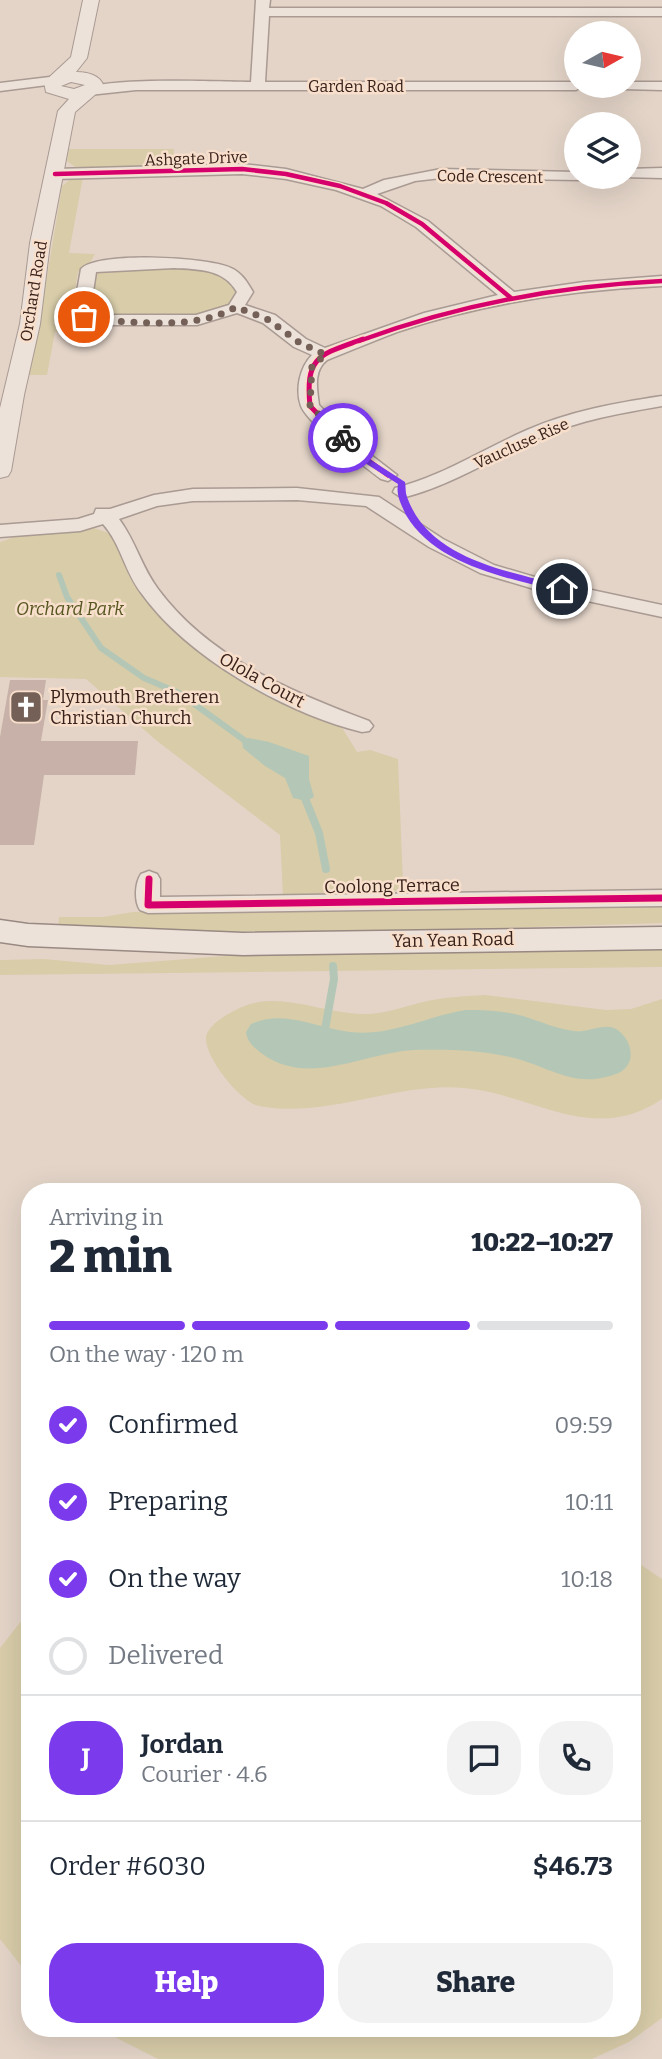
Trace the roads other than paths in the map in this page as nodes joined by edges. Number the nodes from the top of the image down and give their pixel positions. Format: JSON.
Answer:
{"nodes":[{"id":1,"x":91,"y":0,"type":"edge"},
{"id":2,"x":263,"y":6,"type":"edge"},
{"id":3,"x":414,"y":6,"type":"edge"},
{"id":4,"x":566,"y":6,"type":"edge"},
{"id":5,"x":662,"y":12,"type":"edge"},
{"id":6,"x":79,"y":58,"type":"junction"},
{"id":7,"x":57,"y":85,"type":"junction"},
{"id":8,"x":89,"y":85,"type":"junction"},
{"id":9,"x":258,"y":86,"type":"junction"},
{"id":10,"x":564,"y":86,"type":"edge"},
{"id":11,"x":641,"y":86,"type":"edge"},
{"id":12,"x":662,"y":86,"type":"edge"},
{"id":13,"x":0,"y":87,"type":"edge"},
{"id":14,"x":67,"y":111,"type":"junction"},
{"id":15,"x":662,"y":173,"type":"edge"},
{"id":16,"x":55,"y":174,"type":"junction"},
{"id":17,"x":641,"y":174,"type":"edge"},
{"id":18,"x":564,"y":177,"type":"edge"},
{"id":19,"x":365,"y":194,"type":"junction"},
{"id":20,"x":662,"y":281,"type":"edge"},
{"id":21,"x":511,"y":298,"type":"junction"},
{"id":22,"x":236,"y":307,"type":"junction"},
{"id":23,"x":326,"y":355,"type":"junction"},
{"id":24,"x":662,"y":401,"type":"edge"},
{"id":25,"x":352,"y":449,"type":"junction"},
{"id":26,"x":1,"y":459,"type":"edge"},
{"id":27,"x":357,"y":480,"type":"junction"},
{"id":28,"x":397,"y":485,"type":"junction"},
{"id":29,"x":296,"y":494,"type":"junction"},
{"id":30,"x":369,"y":501,"type":"junction"},
{"id":31,"x":111,"y":514,"type":"junction"},
{"id":32,"x":0,"y":521,"type":"edge"},
{"id":33,"x":0,"y":531,"type":"edge"},
{"id":34,"x":421,"y":531,"type":"junction"},
{"id":35,"x":604,"y":597,"type":"junction"},
{"id":36,"x":662,"y":598,"type":"edge"},
{"id":37,"x":662,"y":611,"type":"edge"},
{"id":38,"x":366,"y":731,"type":"dead end"},
{"id":39,"x":149,"y":879,"type":"dead end"},
{"id":40,"x":662,"y":898,"type":"edge"},
{"id":41,"x":0,"y":931,"type":"edge"},
{"id":42,"x":662,"y":938,"type":"edge"},
{"id":43,"x":243,"y":944,"type":"junction"},
{"id":44,"x":0,"y":956,"type":"edge"}],
"edges":[{"from":1,"to":6,"type":"street"},
{"from":2,"to":3,"type":"street"},
{"from":2,"to":9,"type":"street"},
{"from":3,"to":4,"type":"street"},
{"from":4,"to":5,"type":"street"},
{"from":6,"to":7,"type":"street"},
{"from":6,"to":8,"type":"street"},
{"from":7,"to":8,"type":"street"},
{"from":7,"to":13,"type":"street"},
{"from":7,"to":14,"type":"street"},
{"from":8,"to":9,"type":"street","name":"Garden Road"},
{"from":8,"to":14,"type":"street"},
{"from":9,"to":10,"type":"street","name":"Garden Road"},
{"from":11,"to":12,"type":"street"},
{"from":14,"to":16,"type":"street","name":"Orchard Road"},
{"from":15,"to":17,"type":"street"},
{"from":16,"to":19,"type":"street","name":"Ashgate Drive"},
{"from":16,"to":26,"type":"street","name":"Orchard Road"},
{"from":18,"to":19,"type":"street","name":"Code Crescent"},
{"from":19,"to":21,"type":"street","name":"Ashgate Drive"},
{"from":20,"to":21,"type":"street"},
{"from":21,"to":23,"type":"street"},
{"from":22,"to":22,"type":"street"},
{"from":22,"to":23,"type":"street"},
{"from":23,"to":25,"type":"street"},
{"from":24,"to":28,"type":"street","name":"Vaucluse Rise"},
{"from":25,"to":27,"type":"street"},
{"from":25,"to":28,"type":"street"},
{"from":27,"to":28,"type":"street"},
{"from":27,"to":29,"type":"street"},
{"from":27,"to":30,"type":"street"},
{"from":28,"to":30,"type":"street"},
{"from":28,"to":34,"type":"street"},
{"from":29,"to":30,"type":"street"},
{"from":29,"to":31,"type":"street"},
{"from":30,"to":34,"type":"street"},
{"from":31,"to":32,"type":"street"},
{"from":31,"to":33,"type":"street"},
{"from":31,"to":38,"type":"street","name":"Olola Court"},
{"from":34,"to":35,"type":"street"},
{"from":35,"to":36,"type":"street"},
{"from":35,"to":37,"type":"street"},
{"from":39,"to":40,"type":"street","name":"Coolong Terrace"},
{"from":41,"to":43,"type":"main road","name":"Yan Yean Road"},
{"from":42,"to":43,"type":"main road","name":"Yan Yean Road"},
{"from":43,"to":44,"type":"main road","name":"Yan Yean Road"}]}
